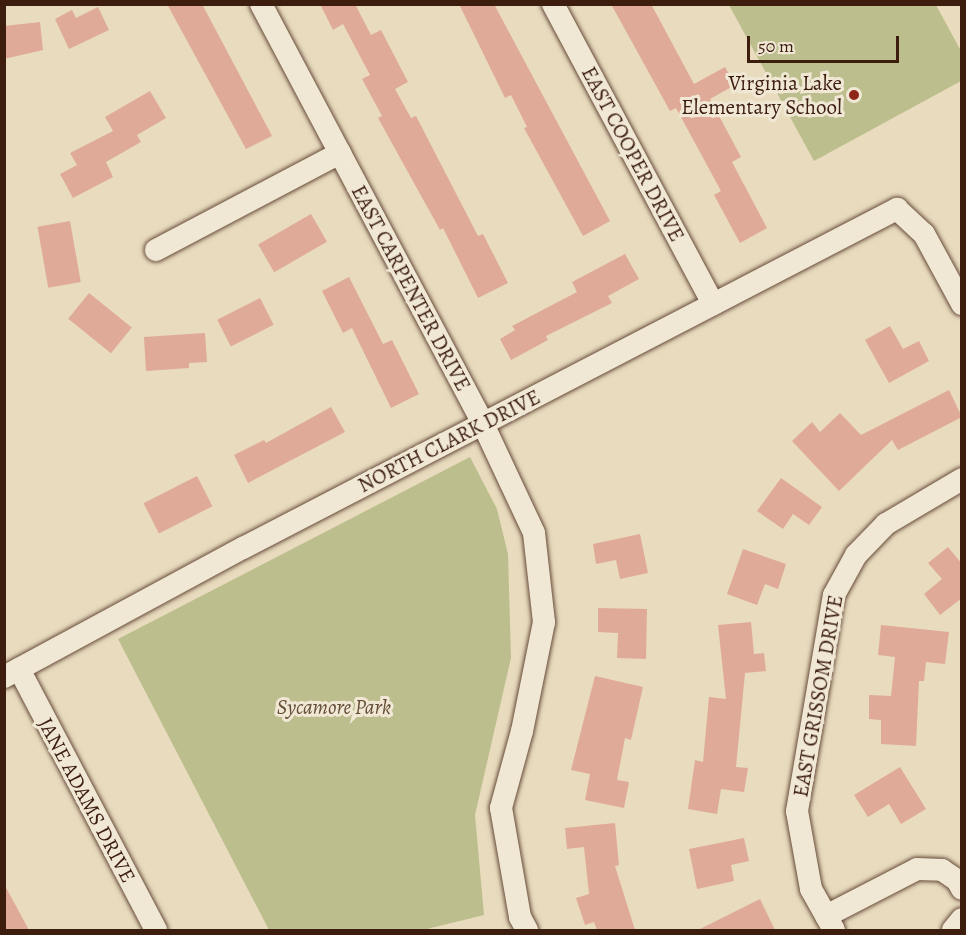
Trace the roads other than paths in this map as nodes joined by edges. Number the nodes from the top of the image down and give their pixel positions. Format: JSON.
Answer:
{"nodes":[{"id":1,"x":261,"y":4,"type":"edge"},
{"id":2,"x":553,"y":4,"type":"edge"},
{"id":3,"x":340,"y":153,"type":"junction"},
{"id":4,"x":156,"y":250,"type":"dead end"},
{"id":5,"x":712,"y":304,"type":"junction"},
{"id":6,"x":962,"y":304,"type":"edge"},
{"id":7,"x":483,"y":424,"type":"junction"},
{"id":8,"x":962,"y":479,"type":"edge"},
{"id":9,"x":12,"y":673,"type":"edge"},
{"id":10,"x":962,"y":890,"type":"edge"},
{"id":11,"x":962,"y":920,"type":"edge"},
{"id":12,"x":830,"y":923,"type":"edge"},
{"id":13,"x":156,"y":930,"type":"edge"},
{"id":14,"x":527,"y":930,"type":"edge"},
{"id":15,"x":953,"y":930,"type":"edge"}],
"edges":[{"from":1,"to":3,"type":"street","name":"EAST CARPENTER DRIVE"},
{"from":2,"to":5,"type":"street","name":"EAST COOPER DRIVE"},
{"from":3,"to":4,"type":"street"},
{"from":3,"to":7,"type":"street","name":"EAST CARPENTER DRIVE"},
{"from":5,"to":6,"type":"street","name":"NORTH CLARK DRIVE"},
{"from":5,"to":7,"type":"street","name":"NORTH CLARK DRIVE"},
{"from":7,"to":9,"type":"street","name":"NORTH CLARK DRIVE"},
{"from":7,"to":14,"type":"street","name":"EAST CARPENTER DRIVE"},
{"from":8,"to":12,"type":"street","name":"EAST GRISSOM DRIVE"},
{"from":9,"to":13,"type":"street","name":"JANE ADAMS DRIVE"},
{"from":10,"to":12,"type":"street"},
{"from":11,"to":15,"type":"street"}]}
